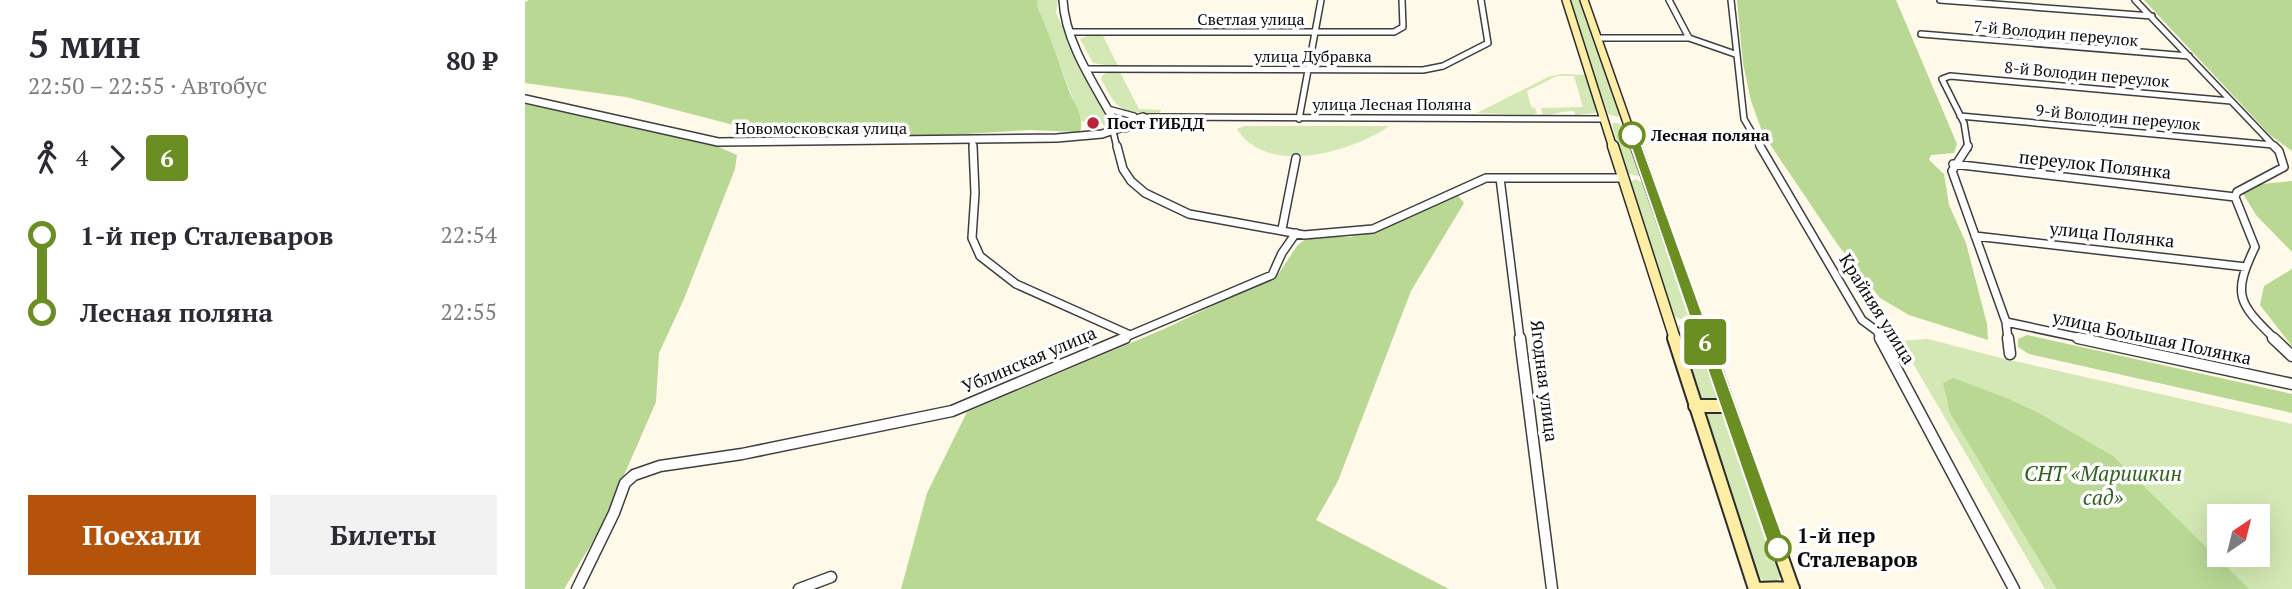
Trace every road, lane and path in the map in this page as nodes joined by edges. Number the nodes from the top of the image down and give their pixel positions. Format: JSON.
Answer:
{"nodes":[{"id":1,"x":1063,"y":0,"type":"edge"},
{"id":2,"x":1321,"y":0,"type":"edge"},
{"id":3,"x":1402,"y":0,"type":"edge"},
{"id":4,"x":1481,"y":0,"type":"edge"},
{"id":5,"x":1566,"y":0,"type":"edge"},
{"id":6,"x":1584,"y":0,"type":"edge"},
{"id":7,"x":1668,"y":0,"type":"edge"},
{"id":8,"x":1731,"y":0,"type":"edge"},
{"id":9,"x":1940,"y":0,"type":"edge"},
{"id":10,"x":2135,"y":0,"type":"edge"},
{"id":11,"x":2152,"y":16,"type":"junction"},
{"id":12,"x":1315,"y":31,"type":"junction"},
{"id":13,"x":1070,"y":32,"type":"junction"},
{"id":14,"x":1921,"y":34,"type":"dead end"},
{"id":15,"x":1598,"y":38,"type":"junction"},
{"id":16,"x":1689,"y":38,"type":"junction"},
{"id":17,"x":1735,"y":54,"type":"junction"},
{"id":18,"x":2189,"y":56,"type":"junction"},
{"id":19,"x":1088,"y":69,"type":"junction"},
{"id":20,"x":1308,"y":70,"type":"junction"},
{"id":21,"x":525,"y":99,"type":"edge"},
{"id":22,"x":2231,"y":100,"type":"junction"},
{"id":23,"x":1108,"y":109,"type":"junction"},
{"id":24,"x":1137,"y":116,"type":"junction"},
{"id":25,"x":1960,"y":116,"type":"junction"},
{"id":26,"x":1299,"y":118,"type":"junction"},
{"id":27,"x":1604,"y":119,"type":"junction"},
{"id":28,"x":1151,"y":120,"type":"junction"},
{"id":29,"x":1627,"y":120,"type":"junction"},
{"id":30,"x":1116,"y":128,"type":"junction"},
{"id":31,"x":972,"y":141,"type":"junction"},
{"id":32,"x":2273,"y":145,"type":"junction"},
{"id":33,"x":1296,"y":158,"type":"dead end"},
{"id":34,"x":1953,"y":164,"type":"junction"},
{"id":35,"x":1500,"y":178,"type":"junction"},
{"id":36,"x":1623,"y":178,"type":"junction"},
{"id":37,"x":1647,"y":178,"type":"junction"},
{"id":38,"x":2235,"y":197,"type":"junction"},
{"id":39,"x":1282,"y":229,"type":"junction"},
{"id":40,"x":1296,"y":233,"type":"junction"},
{"id":41,"x":1975,"y":236,"type":"junction"},
{"id":42,"x":2246,"y":267,"type":"junction"},
{"id":43,"x":2006,"y":322,"type":"junction"},
{"id":44,"x":1130,"y":335,"type":"junction"},
{"id":45,"x":2010,"y":354,"type":"dead end"},
{"id":46,"x":2292,"y":356,"type":"edge"},
{"id":47,"x":2292,"y":383,"type":"edge"},
{"id":48,"x":1695,"y":406,"type":"junction"},
{"id":49,"x":1728,"y":407,"type":"junction"},
{"id":50,"x":831,"y":577,"type":"dead end"},
{"id":51,"x":577,"y":589,"type":"edge"},
{"id":52,"x":799,"y":589,"type":"edge"},
{"id":53,"x":1552,"y":589,"type":"edge"},
{"id":54,"x":1755,"y":589,"type":"edge"},
{"id":55,"x":1793,"y":589,"type":"edge"},
{"id":56,"x":2014,"y":589,"type":"edge"}],
"edges":[{"from":1,"to":13,"type":"street"},
{"from":2,"to":12,"type":"street"},
{"from":3,"to":12,"type":"street","name":"Светлая улица"},
{"from":4,"to":20,"type":"street","name":"улица Дубравка"},
{"from":5,"to":27,"type":"main road"},
{"from":6,"to":15,"type":"main road"},
{"from":7,"to":16,"type":"street"},
{"from":8,"to":17,"type":"street","name":"Крайняя улица"},
{"from":9,"to":11,"type":"street"},
{"from":10,"to":11,"type":"street"},
{"from":11,"to":18,"type":"street"},
{"from":12,"to":13,"type":"street","name":"Светлая улица"},
{"from":12,"to":20,"type":"street"},
{"from":13,"to":19,"type":"street"},
{"from":14,"to":18,"type":"street","name":"7-й Володин переулок"},
{"from":15,"to":16,"type":"street"},
{"from":15,"to":29,"type":"main road"},
{"from":16,"to":17,"type":"street"},
{"from":17,"to":56,"type":"street","name":"Крайняя улица"},
{"from":18,"to":22,"type":"street"},
{"from":19,"to":20,"type":"street","name":"улица Дубравка"},
{"from":19,"to":23,"type":"street"},
{"from":20,"to":26,"type":"street"},
{"from":21,"to":31,"type":"street","name":"Новомосковская улица"},
{"from":22,"to":25,"type":"street","name":"8-й Володин переулок"},
{"from":22,"to":32,"type":"street"},
{"from":23,"to":24,"type":"street"},
{"from":23,"to":30,"type":"street"},
{"from":24,"to":28,"type":"street"},
{"from":24,"to":30,"type":"street"},
{"from":25,"to":32,"type":"street","name":"9-й Володин переулок"},
{"from":25,"to":34,"type":"street"},
{"from":26,"to":27,"type":"street","name":"улица Лесная Поляна"},
{"from":26,"to":28,"type":"street","name":"улица Лесная Поляна"},
{"from":27,"to":29,"type":"main road"},
{"from":27,"to":36,"type":"main road"},
{"from":28,"to":30,"type":"street"},
{"from":29,"to":37,"type":"main road"},
{"from":30,"to":31,"type":"street","name":"Новомосковская улица"},
{"from":30,"to":39,"type":"street"},
{"from":31,"to":44,"type":"street"},
{"from":32,"to":38,"type":"street"},
{"from":33,"to":39,"type":"street"},
{"from":34,"to":38,"type":"street","name":"переулок Полянка"},
{"from":34,"to":41,"type":"street"},
{"from":35,"to":36,"type":"street"},
{"from":35,"to":40,"type":"street"},
{"from":35,"to":53,"type":"street","name":"Ягодная улица"},
{"from":36,"to":37,"type":"main road"},
{"from":36,"to":48,"type":"main road"},
{"from":37,"to":49,"type":"main road"},
{"from":38,"to":42,"type":"street","name":"улица Большая Полянка"},
{"from":39,"to":40,"type":"street"},
{"from":40,"to":44,"type":"street","name":"Ублинская улица"},
{"from":41,"to":42,"type":"street","name":"улица Полянка"},
{"from":41,"to":43,"type":"street"},
{"from":42,"to":46,"type":"street","name":"улица Большая Полянка"},
{"from":43,"to":45,"type":"street"},
{"from":43,"to":47,"type":"street","name":"улица Большая Полянка"},
{"from":44,"to":51,"type":"street","name":"Ублинская улица"},
{"from":48,"to":49,"type":"main road"},
{"from":48,"to":54,"type":"main road"},
{"from":49,"to":55,"type":"main road"},
{"from":50,"to":52,"type":"street"},
{"from":54,"to":55,"type":"main road"}]}
